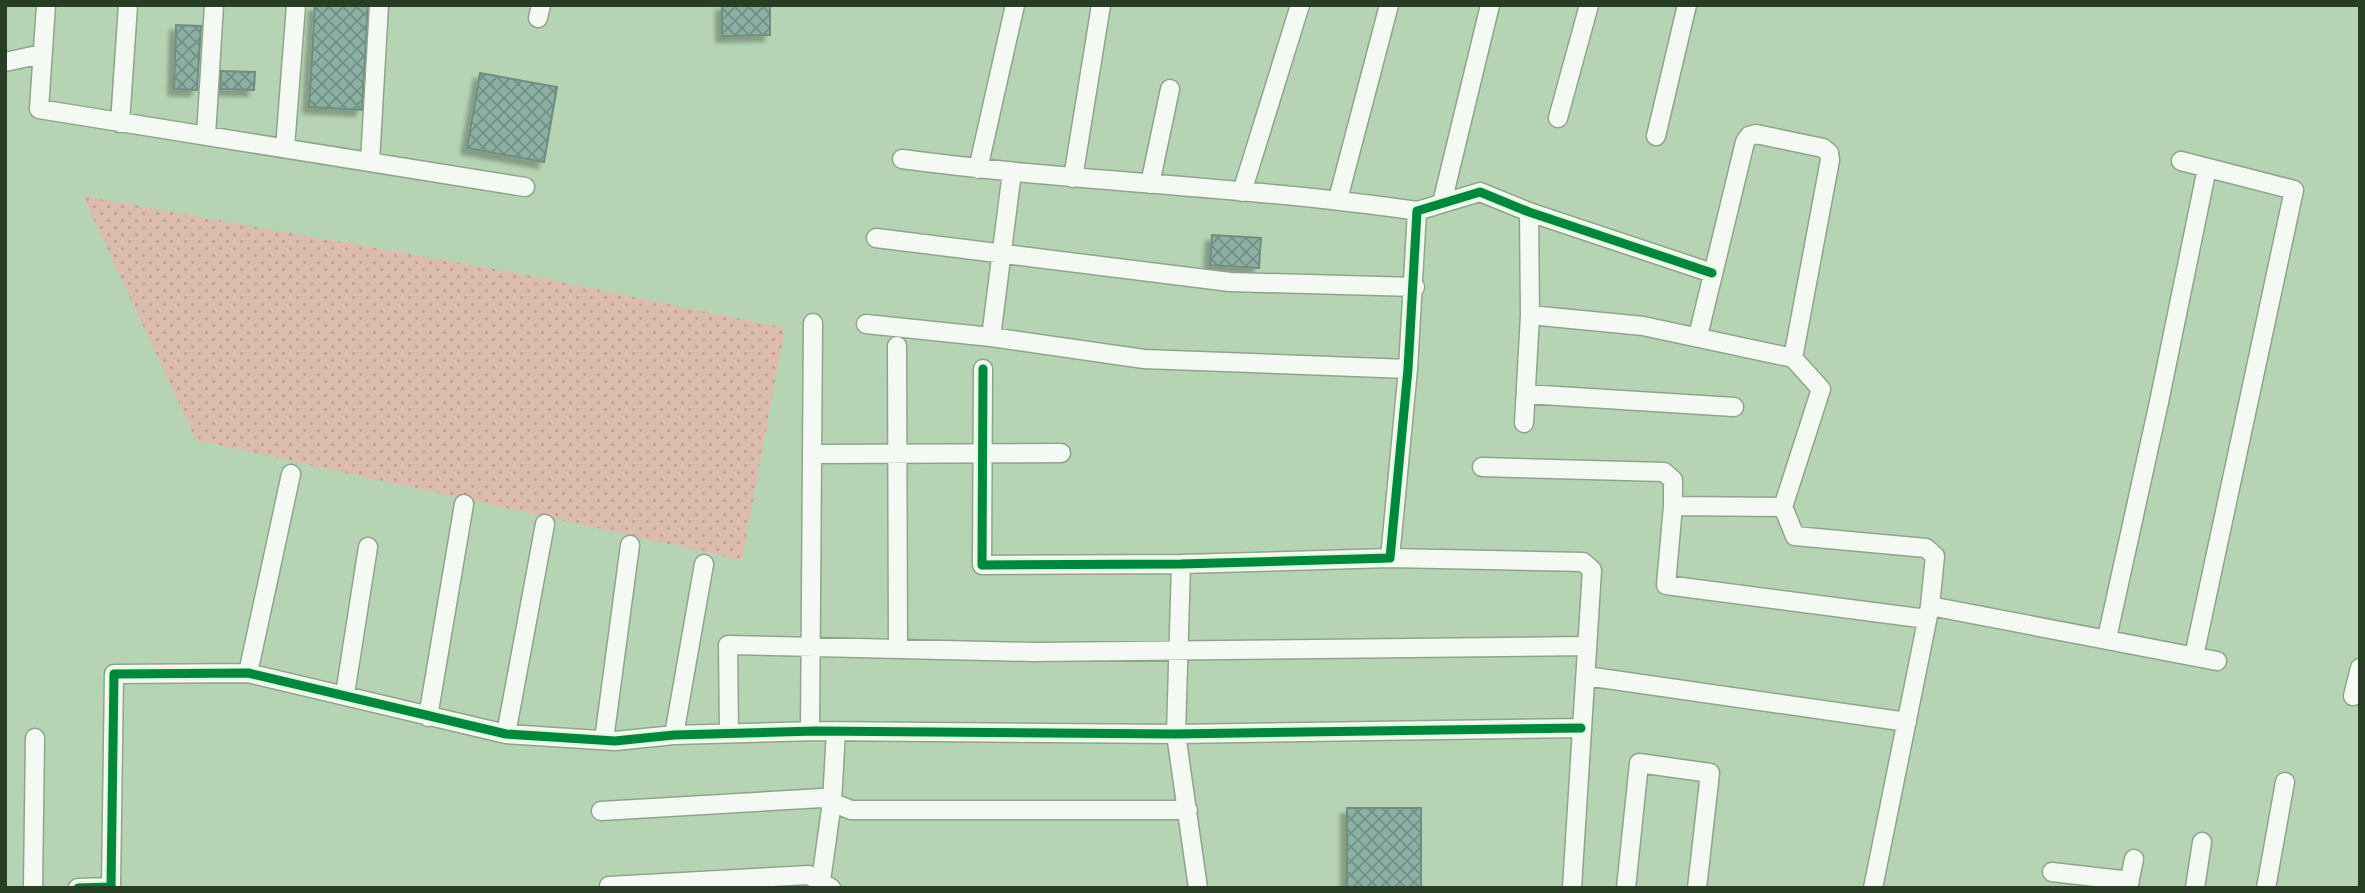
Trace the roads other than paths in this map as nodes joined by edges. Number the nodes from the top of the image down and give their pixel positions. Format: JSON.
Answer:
{"nodes":[{"id":1,"x":46,"y":5,"type":"edge"},
{"id":2,"x":128,"y":5,"type":"edge"},
{"id":3,"x":214,"y":5,"type":"edge"},
{"id":4,"x":296,"y":5,"type":"edge"},
{"id":5,"x":379,"y":5,"type":"edge"},
{"id":6,"x":1015,"y":5,"type":"edge"},
{"id":7,"x":1101,"y":5,"type":"edge"},
{"id":8,"x":1300,"y":5,"type":"edge"},
{"id":9,"x":1389,"y":5,"type":"edge"},
{"id":10,"x":1490,"y":5,"type":"edge"},
{"id":11,"x":1589,"y":5,"type":"edge"},
{"id":12,"x":1687,"y":5,"type":"edge"},
{"id":13,"x":43,"y":54,"type":"junction"},
{"id":14,"x":5,"y":62,"type":"edge"},
{"id":15,"x":1170,"y":89,"type":"dead end"},
{"id":16,"x":1558,"y":118,"type":"dead end"},
{"id":17,"x":120,"y":123,"type":"junction"},
{"id":18,"x":206,"y":136,"type":"junction"},
{"id":19,"x":1656,"y":136,"type":"dead end"},
{"id":20,"x":285,"y":148,"type":"junction"},
{"id":21,"x":902,"y":159,"type":"dead end"},
{"id":22,"x":2181,"y":161,"type":"dead end"},
{"id":23,"x":370,"y":162,"type":"junction"},
{"id":24,"x":2207,"y":168,"type":"junction"},
{"id":25,"x":978,"y":169,"type":"junction"},
{"id":26,"x":1012,"y":172,"type":"junction"},
{"id":27,"x":1073,"y":178,"type":"junction"},
{"id":28,"x":1150,"y":184,"type":"junction"},
{"id":29,"x":525,"y":187,"type":"dead end"},
{"id":30,"x":1242,"y":192,"type":"junction"},
{"id":31,"x":1338,"y":199,"type":"junction"},
{"id":32,"x":1442,"y":204,"type":"junction"},
{"id":33,"x":1417,"y":211,"type":"junction"},
{"id":34,"x":1529,"y":212,"type":"junction"},
{"id":35,"x":876,"y":238,"type":"dead end"},
{"id":36,"x":1000,"y":255,"type":"junction"},
{"id":37,"x":1712,"y":273,"type":"junction"},
{"id":38,"x":1415,"y":287,"type":"junction"},
{"id":39,"x":1530,"y":316,"type":"junction"},
{"id":40,"x":813,"y":323,"type":"dead end"},
{"id":41,"x":866,"y":324,"type":"dead end"},
{"id":42,"x":991,"y":337,"type":"junction"},
{"id":43,"x":1698,"y":337,"type":"junction"},
{"id":44,"x":897,"y":346,"type":"dead end"},
{"id":45,"x":1793,"y":358,"type":"junction"},
{"id":46,"x":983,"y":369,"type":"dead end"},
{"id":47,"x":1408,"y":369,"type":"junction"},
{"id":48,"x":1525,"y":394,"type":"junction"},
{"id":49,"x":1734,"y":407,"type":"dead end"},
{"id":50,"x":1524,"y":423,"type":"dead end"},
{"id":51,"x":982,"y":453,"type":"junction"},
{"id":52,"x":1061,"y":453,"type":"dead end"},
{"id":53,"x":812,"y":454,"type":"junction"},
{"id":54,"x":897,"y":454,"type":"junction"},
{"id":55,"x":1482,"y":467,"type":"dead end"},
{"id":56,"x":290,"y":474,"type":"dead end"},
{"id":57,"x":464,"y":504,"type":"dead end"},
{"id":58,"x":1673,"y":506,"type":"junction"},
{"id":59,"x":1783,"y":507,"type":"junction"},
{"id":60,"x":544,"y":524,"type":"dead end"},
{"id":61,"x":630,"y":545,"type":"dead end"},
{"id":62,"x":368,"y":547,"type":"dead end"},
{"id":63,"x":1390,"y":558,"type":"junction"},
{"id":64,"x":704,"y":564,"type":"dead end"},
{"id":65,"x":1181,"y":564,"type":"junction"},
{"id":66,"x":1928,"y":612,"type":"junction"},
{"id":67,"x":2107,"y":638,"type":"junction"},
{"id":68,"x":1586,"y":646,"type":"junction"},
{"id":69,"x":811,"y":647,"type":"junction"},
{"id":70,"x":898,"y":648,"type":"junction"},
{"id":71,"x":1177,"y":650,"type":"junction"},
{"id":72,"x":2194,"y":656,"type":"junction"},
{"id":73,"x":2217,"y":661,"type":"dead end"},
{"id":74,"x":2360,"y":668,"type":"edge"},
{"id":75,"x":248,"y":673,"type":"junction"},
{"id":76,"x":1586,"y":676,"type":"junction"},
{"id":77,"x":345,"y":694,"type":"junction"},
{"id":78,"x":2353,"y":696,"type":"dead end"},
{"id":79,"x":429,"y":717,"type":"junction"},
{"id":80,"x":1907,"y":722,"type":"junction"},
{"id":81,"x":1581,"y":728,"type":"junction"},
{"id":82,"x":810,"y":731,"type":"junction"},
{"id":83,"x":836,"y":731,"type":"junction"},
{"id":84,"x":730,"y":733,"type":"junction"},
{"id":85,"x":506,"y":734,"type":"junction"},
{"id":86,"x":1175,"y":734,"type":"junction"},
{"id":87,"x":674,"y":735,"type":"junction"},
{"id":88,"x":35,"y":738,"type":"dead end"},
{"id":89,"x":604,"y":740,"type":"junction"},
{"id":90,"x":2285,"y":782,"type":"dead end"},
{"id":91,"x":832,"y":802,"type":"junction"},
{"id":92,"x":1188,"y":810,"type":"junction"},
{"id":93,"x":601,"y":811,"type":"dead end"},
{"id":94,"x":2202,"y":842,"type":"dead end"},
{"id":95,"x":2134,"y":859,"type":"dead end"},
{"id":96,"x":2052,"y":872,"type":"dead end"},
{"id":97,"x":826,"y":884,"type":"edge"},
{"id":98,"x":2129,"y":884,"type":"edge"},
{"id":99,"x":609,"y":887,"type":"edge"},
{"id":100,"x":33,"y":888,"type":"edge"},
{"id":101,"x":78,"y":888,"type":"edge"},
{"id":102,"x":1198,"y":888,"type":"edge"},
{"id":103,"x":1572,"y":888,"type":"edge"},
{"id":104,"x":1626,"y":888,"type":"edge"},
{"id":105,"x":1697,"y":888,"type":"edge"},
{"id":106,"x":1873,"y":888,"type":"edge"},
{"id":107,"x":2195,"y":888,"type":"edge"},
{"id":108,"x":2266,"y":888,"type":"edge"}],
"edges":[{"from":1,"to":13,"type":"street"},
{"from":2,"to":17,"type":"street"},
{"from":3,"to":18,"type":"street"},
{"from":4,"to":20,"type":"street"},
{"from":5,"to":23,"type":"street"},
{"from":6,"to":25,"type":"street"},
{"from":7,"to":27,"type":"street"},
{"from":8,"to":30,"type":"street"},
{"from":9,"to":31,"type":"street"},
{"from":10,"to":32,"type":"street"},
{"from":11,"to":16,"type":"street"},
{"from":12,"to":19,"type":"street"},
{"from":13,"to":14,"type":"street"},
{"from":13,"to":17,"type":"street"},
{"from":15,"to":28,"type":"street"},
{"from":17,"to":18,"type":"street"},
{"from":18,"to":20,"type":"street"},
{"from":20,"to":23,"type":"street"},
{"from":21,"to":25,"type":"street"},
{"from":22,"to":24,"type":"street"},
{"from":23,"to":29,"type":"street"},
{"from":24,"to":67,"type":"street"},
{"from":24,"to":72,"type":"street"},
{"from":25,"to":26,"type":"street"},
{"from":26,"to":27,"type":"street"},
{"from":26,"to":36,"type":"street"},
{"from":27,"to":28,"type":"street"},
{"from":28,"to":30,"type":"street"},
{"from":30,"to":31,"type":"street"},
{"from":31,"to":33,"type":"street"},
{"from":32,"to":33,"type":"street"},
{"from":32,"to":34,"type":"street"},
{"from":33,"to":38,"type":"street"},
{"from":34,"to":37,"type":"street"},
{"from":34,"to":39,"type":"street"},
{"from":35,"to":36,"type":"street"},
{"from":36,"to":38,"type":"street"},
{"from":36,"to":42,"type":"street"},
{"from":37,"to":43,"type":"street"},
{"from":37,"to":45,"type":"street"},
{"from":38,"to":47,"type":"street"},
{"from":39,"to":43,"type":"street"},
{"from":39,"to":48,"type":"street"},
{"from":40,"to":53,"type":"street"},
{"from":41,"to":42,"type":"street"},
{"from":42,"to":47,"type":"street"},
{"from":43,"to":45,"type":"street"},
{"from":44,"to":54,"type":"street"},
{"from":45,"to":59,"type":"street"},
{"from":46,"to":51,"type":"street"},
{"from":47,"to":63,"type":"street"},
{"from":48,"to":49,"type":"street"},
{"from":48,"to":50,"type":"street"},
{"from":51,"to":52,"type":"street"},
{"from":51,"to":54,"type":"street"},
{"from":51,"to":65,"type":"street"},
{"from":53,"to":54,"type":"street"},
{"from":53,"to":69,"type":"street"},
{"from":54,"to":70,"type":"street"},
{"from":55,"to":58,"type":"street"},
{"from":56,"to":75,"type":"street"},
{"from":57,"to":79,"type":"street"},
{"from":58,"to":59,"type":"street"},
{"from":58,"to":66,"type":"street"},
{"from":59,"to":66,"type":"street"},
{"from":60,"to":85,"type":"street"},
{"from":61,"to":89,"type":"street"},
{"from":62,"to":77,"type":"street"},
{"from":63,"to":65,"type":"street"},
{"from":63,"to":68,"type":"street"},
{"from":64,"to":87,"type":"street"},
{"from":65,"to":71,"type":"street"},
{"from":66,"to":67,"type":"street"},
{"from":66,"to":80,"type":"street"},
{"from":67,"to":72,"type":"street"},
{"from":68,"to":71,"type":"street"},
{"from":68,"to":76,"type":"street"},
{"from":69,"to":70,"type":"street"},
{"from":69,"to":82,"type":"street"},
{"from":69,"to":84,"type":"street"},
{"from":70,"to":71,"type":"street"},
{"from":71,"to":86,"type":"street"},
{"from":72,"to":73,"type":"street"},
{"from":74,"to":78,"type":"street"},
{"from":75,"to":77,"type":"street"},
{"from":75,"to":101,"type":"street"},
{"from":76,"to":80,"type":"street"},
{"from":76,"to":81,"type":"street"},
{"from":77,"to":79,"type":"street"},
{"from":79,"to":85,"type":"street"},
{"from":80,"to":106,"type":"street"},
{"from":81,"to":86,"type":"street"},
{"from":81,"to":103,"type":"street"},
{"from":82,"to":83,"type":"street"},
{"from":82,"to":84,"type":"street"},
{"from":83,"to":86,"type":"street"},
{"from":83,"to":91,"type":"street"},
{"from":84,"to":87,"type":"street"},
{"from":85,"to":89,"type":"street"},
{"from":86,"to":92,"type":"street"},
{"from":87,"to":89,"type":"street"},
{"from":88,"to":100,"type":"street"},
{"from":90,"to":108,"type":"street"},
{"from":91,"to":92,"type":"street"},
{"from":91,"to":93,"type":"street"},
{"from":91,"to":97,"type":"street"},
{"from":92,"to":102,"type":"street"},
{"from":94,"to":107,"type":"street"},
{"from":95,"to":98,"type":"street"},
{"from":96,"to":98,"type":"street"},
{"from":97,"to":99,"type":"street"},
{"from":104,"to":105,"type":"street"}]}
